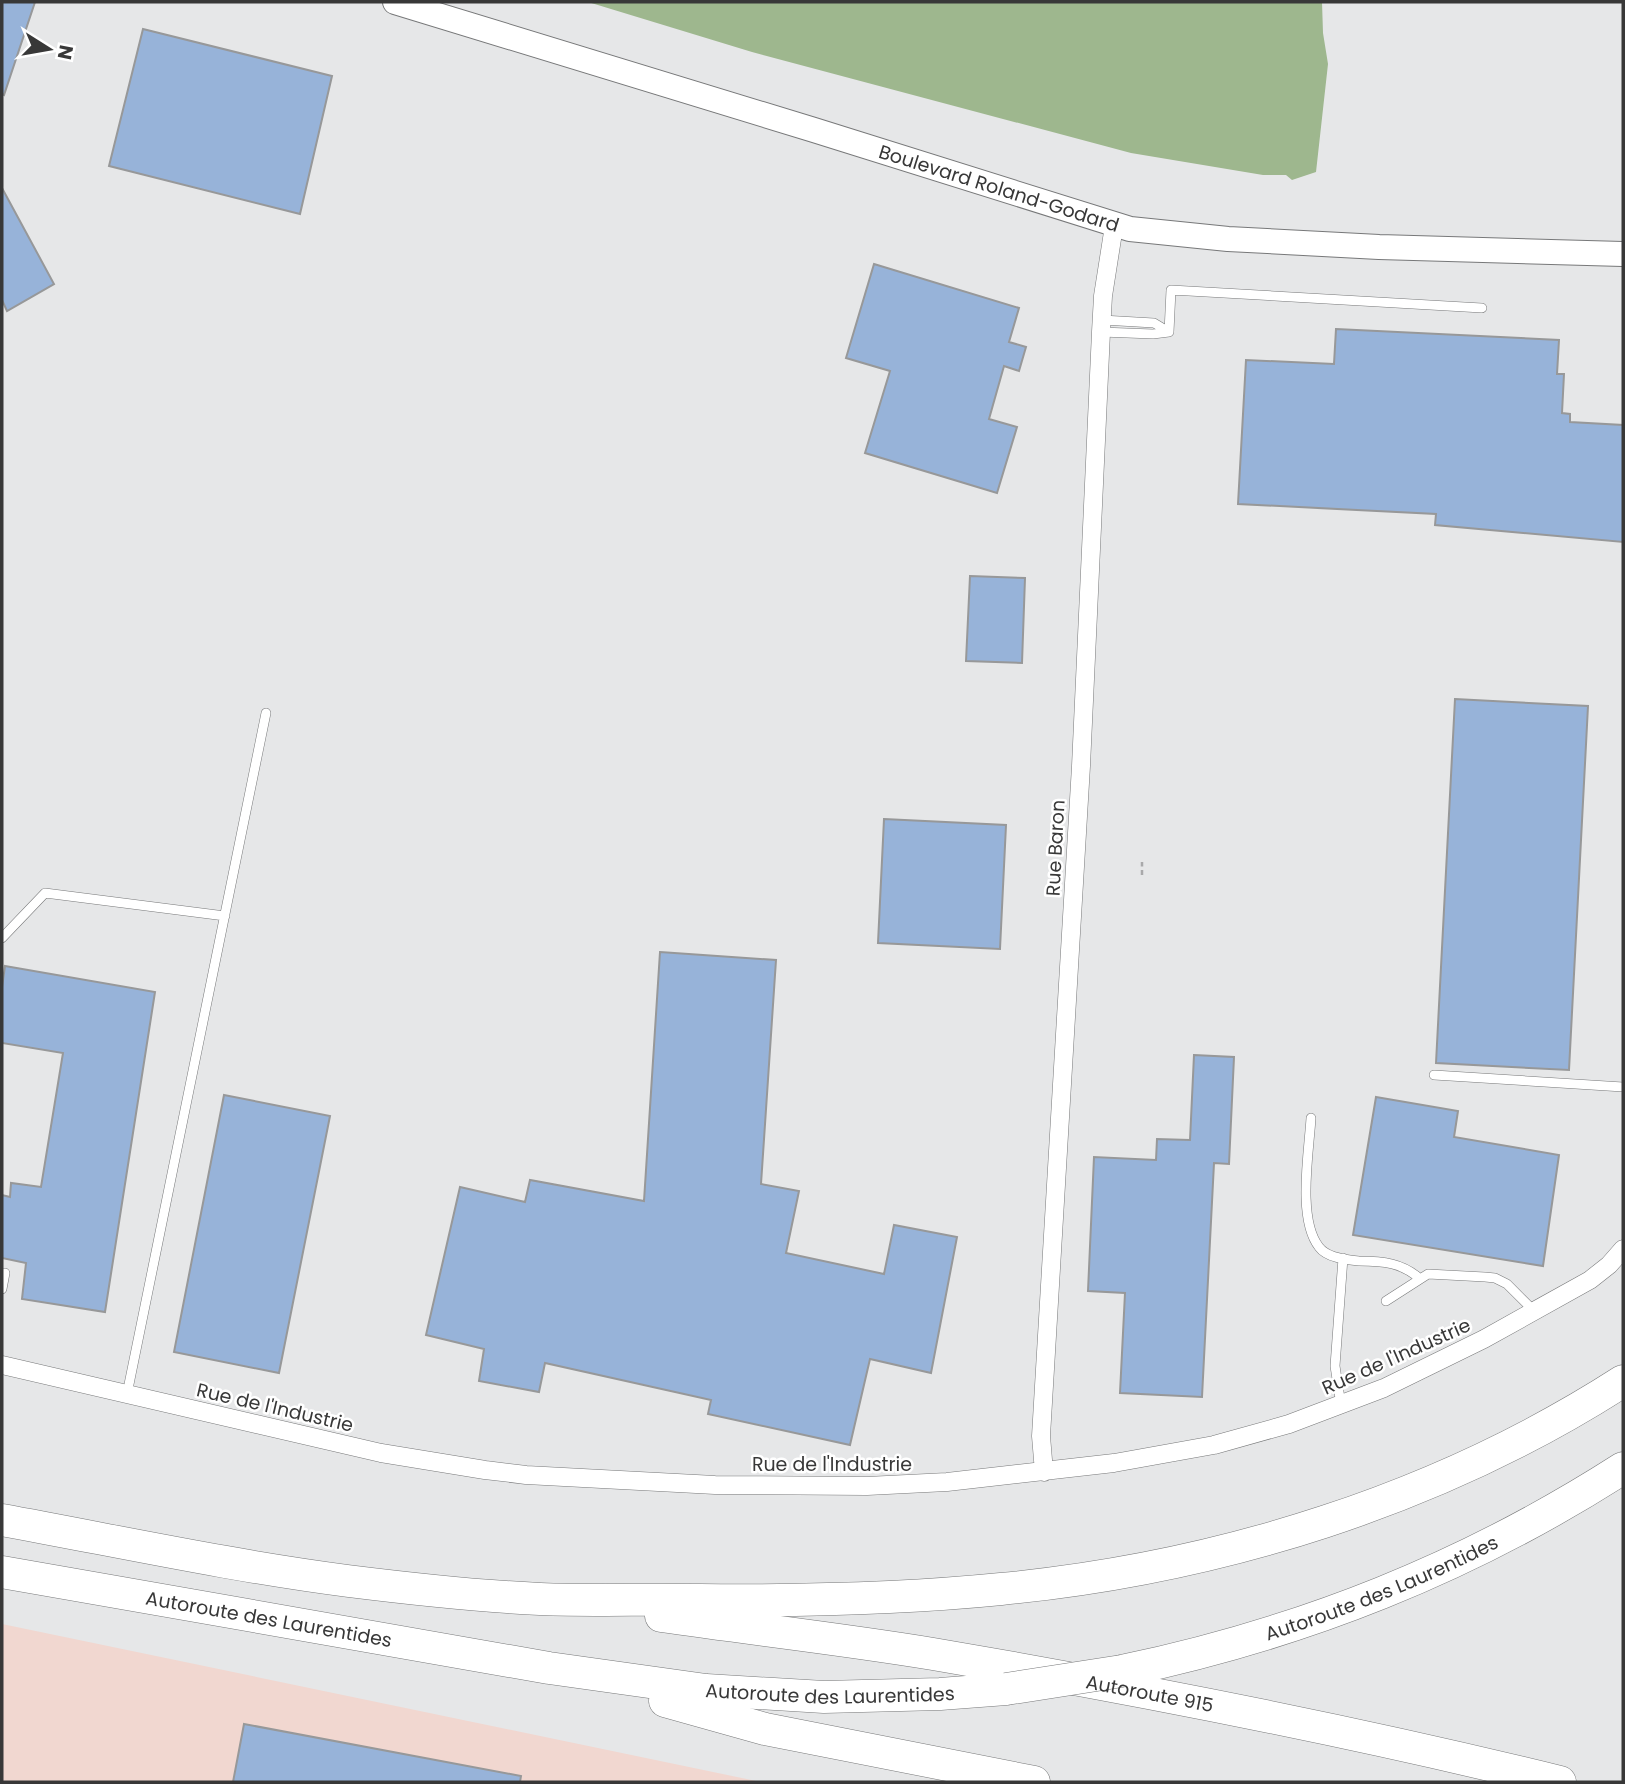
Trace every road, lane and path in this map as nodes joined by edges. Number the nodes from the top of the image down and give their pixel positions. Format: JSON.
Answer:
{"nodes":[{"id":1,"x":395,"y":2,"type":"edge"},
{"id":2,"x":1114,"y":226,"type":"junction"},
{"id":3,"x":1623,"y":254,"type":"edge"},
{"id":4,"x":1482,"y":308,"type":"dead end"},
{"id":5,"x":1102,"y":326,"type":"junction"},
{"id":6,"x":266,"y":713,"type":"dead end"},
{"id":7,"x":1142,"y":862,"type":"dead end"},
{"id":8,"x":1142,"y":875,"type":"dead end"},
{"id":9,"x":225,"y":916,"type":"junction"},
{"id":10,"x":2,"y":938,"type":"edge"},
{"id":11,"x":1434,"y":1075,"type":"dead end"},
{"id":12,"x":1623,"y":1087,"type":"edge"},
{"id":13,"x":1311,"y":1118,"type":"dead end"},
{"id":14,"x":1623,"y":1249,"type":"edge"},
{"id":15,"x":1343,"y":1258,"type":"junction"},
{"id":16,"x":2,"y":1273,"type":"edge"},
{"id":17,"x":1420,"y":1279,"type":"junction"},
{"id":18,"x":2,"y":1289,"type":"edge"},
{"id":19,"x":1386,"y":1301,"type":"dead end"},
{"id":20,"x":1535,"y":1312,"type":"junction"},
{"id":21,"x":2,"y":1365,"type":"edge"},
{"id":22,"x":1623,"y":1381,"type":"edge"},
{"id":23,"x":127,"y":1394,"type":"junction"},
{"id":24,"x":1340,"y":1405,"type":"junction"},
{"id":25,"x":1623,"y":1468,"type":"edge"},
{"id":26,"x":1044,"y":1472,"type":"junction"},
{"id":27,"x":2,"y":1520,"type":"edge"},
{"id":28,"x":2,"y":1572,"type":"edge"},
{"id":29,"x":541,"y":1599,"type":"junction"},
{"id":30,"x":549,"y":1668,"type":"junction"},
{"id":31,"x":1034,"y":1782,"type":"edge"},
{"id":32,"x":1560,"y":1782,"type":"edge"}],
"edges":[{"from":1,"to":2,"type":"street","name":"Boulevard Roland-Godard"},
{"from":2,"to":3,"type":"street","name":"Boulevard Roland-Godard"},
{"from":2,"to":5,"type":"street","name":"Rue Baron"},
{"from":4,"to":5,"type":"lane"},
{"from":5,"to":26,"type":"street","name":"Rue Baron"},
{"from":6,"to":9,"type":"lane"},
{"from":7,"to":8,"type":"path"},
{"from":9,"to":10,"type":"lane"},
{"from":9,"to":23,"type":"lane"},
{"from":11,"to":12,"type":"lane"},
{"from":13,"to":15,"type":"lane"},
{"from":14,"to":20,"type":"street","name":"Rue de l'Industrie"},
{"from":15,"to":17,"type":"lane"},
{"from":15,"to":24,"type":"lane"},
{"from":16,"to":18,"type":"lane"},
{"from":17,"to":19,"type":"lane"},
{"from":17,"to":20,"type":"lane"},
{"from":20,"to":24,"type":"street","name":"Rue de l'Industrie"},
{"from":21,"to":23,"type":"street","name":"Rue de l'Industrie"},
{"from":22,"to":29,"type":"highway"},
{"from":23,"to":26,"type":"street","name":"Rue de l'Industrie"},
{"from":24,"to":26,"type":"street","name":"Rue de l'Industrie"},
{"from":25,"to":30,"type":"highway","name":"Autoroute des Laurentides","bridge":true},
{"from":27,"to":29,"type":"highway"},
{"from":28,"to":30,"type":"highway","name":"Autoroute des Laurentides"},
{"from":29,"to":32,"type":"highway","name":"Autoroute 915"},
{"from":30,"to":31,"type":"highway"}]}
